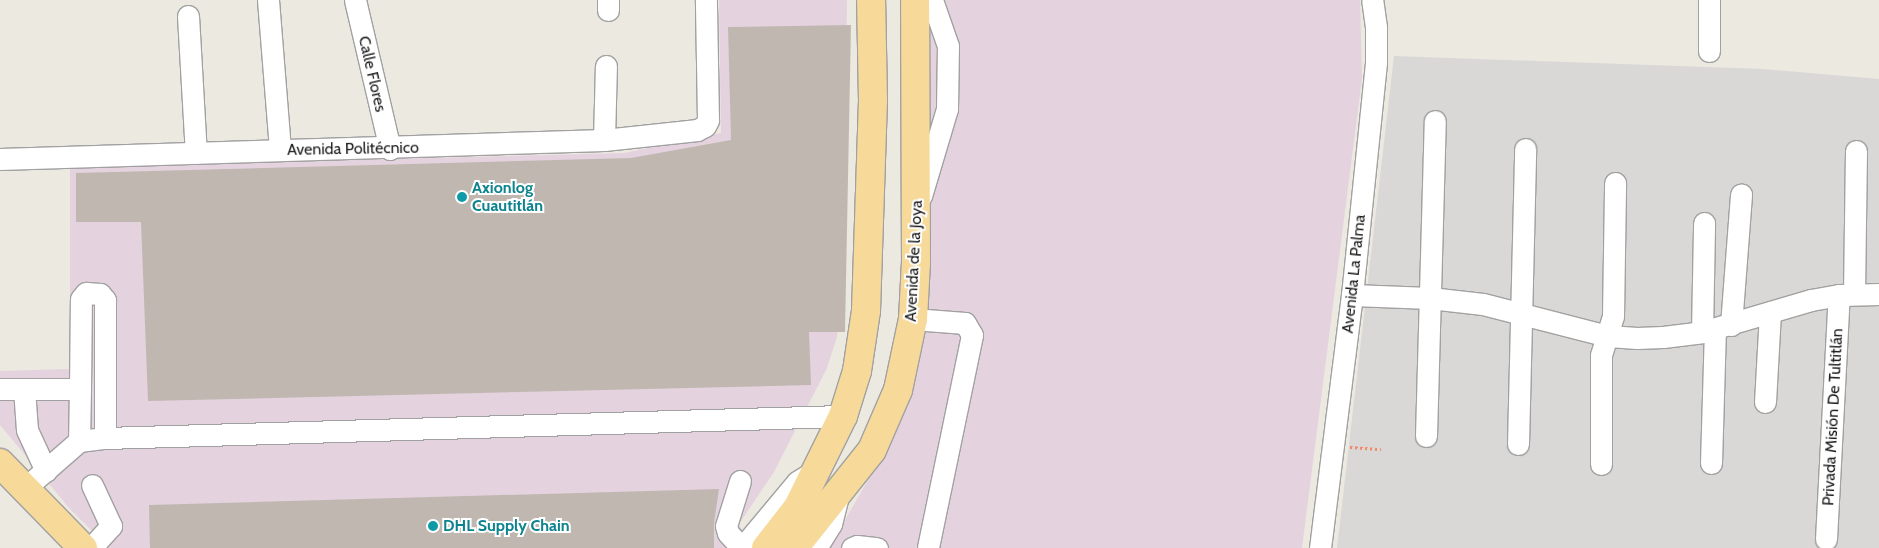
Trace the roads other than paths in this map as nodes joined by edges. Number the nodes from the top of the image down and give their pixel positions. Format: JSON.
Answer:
{"nodes":[{"id":1,"x":268,"y":0,"type":"edge"},
{"id":2,"x":355,"y":0,"type":"edge"},
{"id":3,"x":706,"y":0,"type":"edge"},
{"id":4,"x":871,"y":0,"type":"edge"},
{"id":5,"x":916,"y":0,"type":"edge"},
{"id":6,"x":932,"y":0,"type":"edge"},
{"id":7,"x":1372,"y":0,"type":"edge"},
{"id":8,"x":1709,"y":0,"type":"edge"},
{"id":9,"x":188,"y":16,"type":"dead end"},
{"id":10,"x":1708,"y":51,"type":"dead end"},
{"id":11,"x":606,"y":66,"type":"dead end"},
{"id":12,"x":916,"y":98,"type":"junction"},
{"id":13,"x":873,"y":100,"type":"junction"},
{"id":14,"x":1435,"y":121,"type":"dead end"},
{"id":15,"x":604,"y":140,"type":"junction"},
{"id":16,"x":390,"y":149,"type":"junction"},
{"id":17,"x":1525,"y":149,"type":"dead end"},
{"id":18,"x":280,"y":150,"type":"junction"},
{"id":19,"x":1856,"y":151,"type":"dead end"},
{"id":20,"x":196,"y":153,"type":"junction"},
{"id":21,"x":0,"y":159,"type":"edge"},
{"id":22,"x":1615,"y":183,"type":"dead end"},
{"id":23,"x":1741,"y":194,"type":"dead end"},
{"id":24,"x":917,"y":206,"type":"junction"},
{"id":25,"x":1704,"y":223,"type":"dead end"},
{"id":26,"x":1847,"y":294,"type":"junction"},
{"id":27,"x":1879,"y":294,"type":"edge"},
{"id":28,"x":1352,"y":295,"type":"junction"},
{"id":29,"x":1430,"y":298,"type":"junction"},
{"id":30,"x":1770,"y":312,"type":"junction"},
{"id":31,"x":1521,"y":313,"type":"junction"},
{"id":32,"x":913,"y":319,"type":"junction"},
{"id":33,"x":1716,"y":328,"type":"junction"},
{"id":34,"x":1608,"y":336,"type":"junction"},
{"id":35,"x":0,"y":389,"type":"edge"},
{"id":36,"x":24,"y":389,"type":"junction"},
{"id":37,"x":80,"y":389,"type":"junction"},
{"id":38,"x":1765,"y":402,"type":"dead end"},
{"id":39,"x":843,"y":416,"type":"junction"},
{"id":40,"x":1426,"y":436,"type":"dead end"},
{"id":41,"x":105,"y":438,"type":"junction"},
{"id":42,"x":79,"y":441,"type":"junction"},
{"id":43,"x":1518,"y":444,"type":"dead end"},
{"id":44,"x":0,"y":463,"type":"edge"},
{"id":45,"x":1710,"y":463,"type":"dead end"},
{"id":46,"x":1601,"y":464,"type":"dead end"},
{"id":47,"x":818,"y":468,"type":"junction"},
{"id":48,"x":46,"y":471,"type":"junction"},
{"id":49,"x":740,"y":480,"type":"dead end"},
{"id":50,"x":92,"y":485,"type":"dead end"},
{"id":51,"x":24,"y":489,"type":"junction"},
{"id":52,"x":839,"y":494,"type":"junction"},
{"id":53,"x":1826,"y":539,"type":"dead end"},
{"id":54,"x":779,"y":545,"type":"edge"},
{"id":55,"x":83,"y":548,"type":"edge"},
{"id":56,"x":91,"y":548,"type":"edge"},
{"id":57,"x":742,"y":548,"type":"edge"},
{"id":58,"x":816,"y":548,"type":"edge"},
{"id":59,"x":852,"y":548,"type":"edge"},
{"id":60,"x":877,"y":548,"type":"edge"},
{"id":61,"x":928,"y":548,"type":"edge"},
{"id":62,"x":1320,"y":548,"type":"edge"}],
"edges":[{"from":1,"to":18,"type":"street"},
{"from":2,"to":16,"type":"street","name":"Calle Flores"},
{"from":3,"to":15,"type":"street","name":"Avenida Politécnico"},
{"from":4,"to":13,"type":"main road","name":"Avenida de la Joya"},
{"from":5,"to":12,"type":"main road","name":"Avenida de la Joya"},
{"from":6,"to":24,"type":"street"},
{"from":7,"to":28,"type":"street","name":"Avenida La Palma"},
{"from":8,"to":10,"type":"street"},
{"from":9,"to":20,"type":"street"},
{"from":11,"to":15,"type":"street"},
{"from":12,"to":13,"type":"main road"},
{"from":12,"to":24,"type":"main road","name":"Avenida de la Joya"},
{"from":13,"to":39,"type":"main road","name":"Avenida de la Joya"},
{"from":14,"to":29,"type":"street"},
{"from":15,"to":16,"type":"street","name":"Avenida Politécnico"},
{"from":16,"to":18,"type":"street","name":"Avenida Politécnico"},
{"from":17,"to":31,"type":"street"},
{"from":18,"to":20,"type":"street","name":"Avenida Politécnico"},
{"from":19,"to":26,"type":"street","name":"Privada Misión De Tultitlán"},
{"from":20,"to":21,"type":"street","name":"Avenida Politécnico"},
{"from":22,"to":34,"type":"street"},
{"from":23,"to":33,"type":"street"},
{"from":24,"to":32,"type":"main road","name":"Avenida de la Joya"},
{"from":25,"to":33,"type":"street"},
{"from":26,"to":27,"type":"street"},
{"from":26,"to":30,"type":"street"},
{"from":26,"to":53,"type":"street","name":"Privada Misión De Tultitlán"},
{"from":28,"to":29,"type":"street"},
{"from":28,"to":62,"type":"street","name":"Avenida La Palma"},
{"from":29,"to":31,"type":"street"},
{"from":29,"to":40,"type":"street"},
{"from":30,"to":33,"type":"street"},
{"from":30,"to":38,"type":"street"},
{"from":31,"to":34,"type":"street"},
{"from":31,"to":43,"type":"street"},
{"from":32,"to":52,"type":"main road","name":"Avenida de la Joya"},
{"from":32,"to":61,"type":"street"},
{"from":33,"to":34,"type":"street"},
{"from":33,"to":45,"type":"street"},
{"from":34,"to":46,"type":"street"},
{"from":35,"to":36,"type":"street"},
{"from":36,"to":37,"type":"street"},
{"from":36,"to":48,"type":"street"},
{"from":37,"to":41,"type":"street"},
{"from":37,"to":42,"type":"street"},
{"from":39,"to":41,"type":"street"},
{"from":39,"to":47,"type":"main road","name":"Avenida de la Joya"},
{"from":41,"to":42,"type":"street"},
{"from":42,"to":48,"type":"street"},
{"from":44,"to":51,"type":"main road"},
{"from":47,"to":54,"type":"main road","name":"Avenida de la Joya"},
{"from":47,"to":57,"type":"street"},
{"from":48,"to":51,"type":"street"},
{"from":49,"to":57,"type":"street"},
{"from":50,"to":56,"type":"street"},
{"from":51,"to":55,"type":"main road"},
{"from":52,"to":54,"type":"main road","name":"Avenida de la Joya"},
{"from":52,"to":58,"type":"street"},
{"from":59,"to":60,"type":"street"}]}
